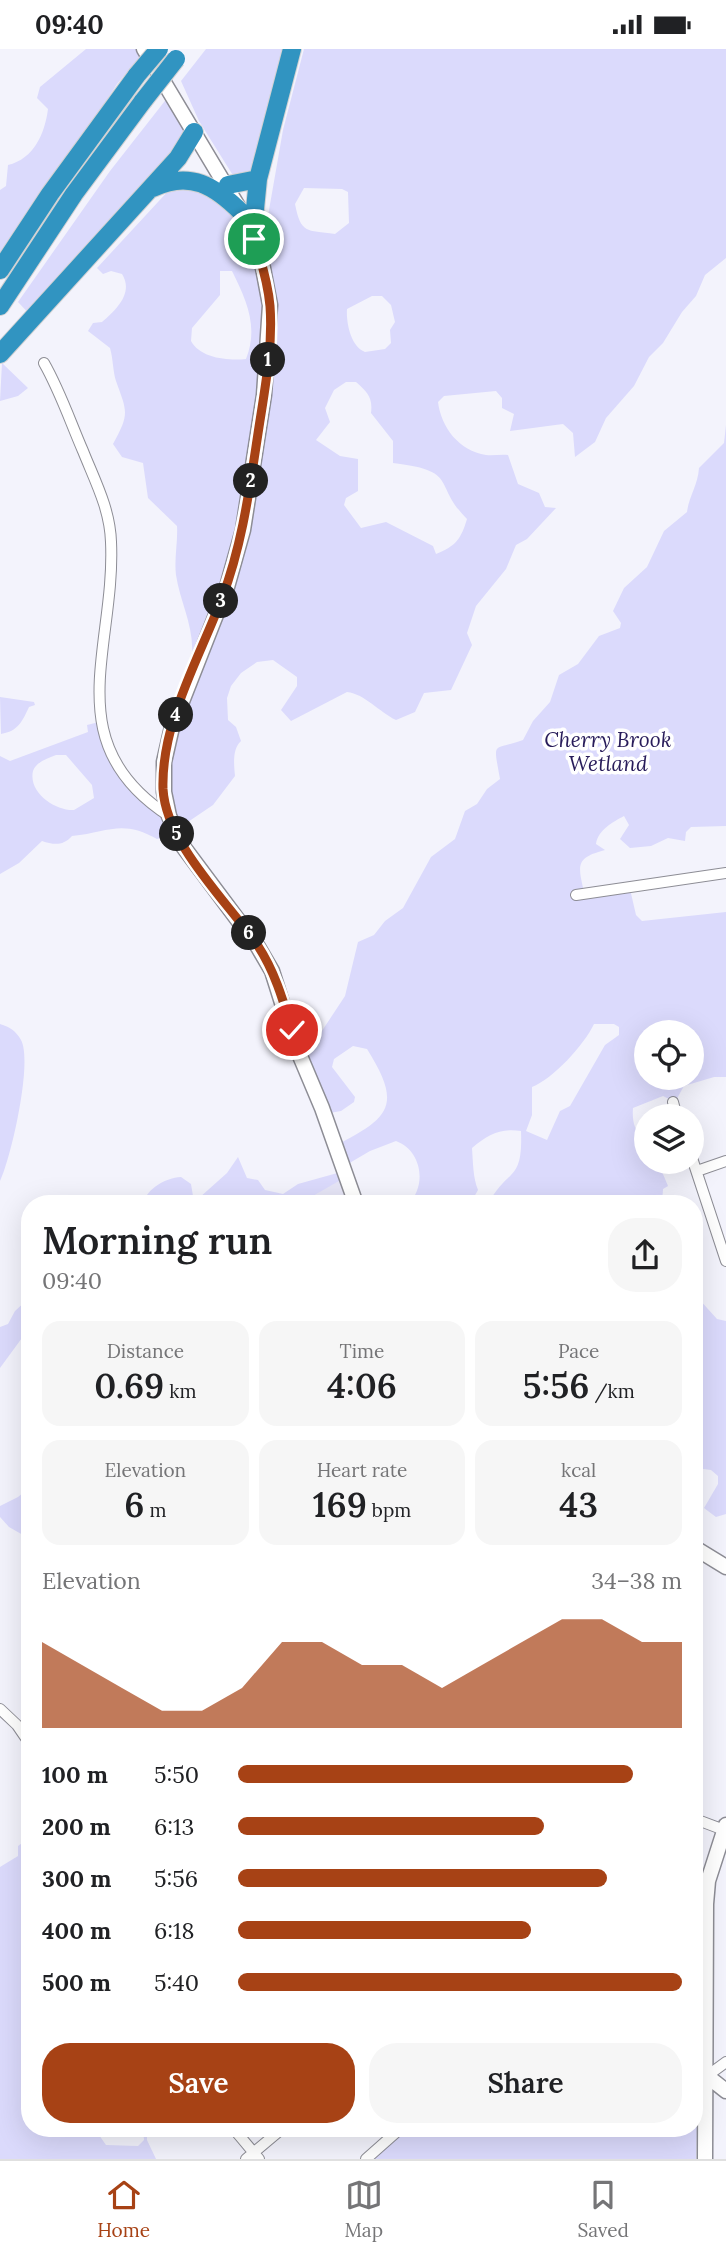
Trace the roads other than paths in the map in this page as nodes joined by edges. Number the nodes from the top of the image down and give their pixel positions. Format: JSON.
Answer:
{"nodes":[{"id":1,"x":144,"y":49,"type":"edge"},
{"id":2,"x":159,"y":49,"type":"edge"},
{"id":3,"x":292,"y":49,"type":"edge"},
{"id":4,"x":180,"y":54,"type":"edge"},
{"id":5,"x":194,"y":132,"type":"junction"},
{"id":6,"x":258,"y":179,"type":"junction"},
{"id":7,"x":228,"y":185,"type":"junction"},
{"id":8,"x":150,"y":189,"type":"junction"},
{"id":9,"x":242,"y":213,"type":"junction"},
{"id":10,"x":258,"y":251,"type":"junction"},
{"id":11,"x":0,"y":270,"type":"edge"},
{"id":12,"x":0,"y":306,"type":"edge"},
{"id":13,"x":0,"y":354,"type":"edge"},
{"id":14,"x":44,"y":363,"type":"dead end"},
{"id":15,"x":169,"y":816,"type":"junction"},
{"id":16,"x":726,"y":873,"type":"edge"},
{"id":17,"x":576,"y":895,"type":"dead end"},
{"id":18,"x":726,"y":1161,"type":"edge"},
{"id":19,"x":704,"y":1169,"type":"edge"},
{"id":20,"x":698,"y":1174,"type":"edge"},
{"id":21,"x":353,"y":1195,"type":"edge"},
{"id":22,"x":726,"y":1261,"type":"edge"},
{"id":23,"x":703,"y":1554,"type":"edge"},
{"id":24,"x":726,"y":1567,"type":"edge"},
{"id":25,"x":0,"y":1709,"type":"edge"},
{"id":26,"x":21,"y":1730,"type":"edge"},
{"id":27,"x":703,"y":1821,"type":"edge"},
{"id":28,"x":725,"y":1828,"type":"edge"},
{"id":29,"x":703,"y":1876,"type":"edge"},
{"id":30,"x":703,"y":2018,"type":"edge"},
{"id":31,"x":726,"y":2062,"type":"edge"},
{"id":32,"x":707,"y":2076,"type":"junction"},
{"id":33,"x":726,"y":2091,"type":"edge"},
{"id":34,"x":239,"y":2137,"type":"edge"},
{"id":35,"x":274,"y":2137,"type":"edge"},
{"id":36,"x":391,"y":2137,"type":"edge"},
{"id":37,"x":253,"y":2157,"type":"edge"},
{"id":38,"x":366,"y":2159,"type":"edge"},
{"id":39,"x":705,"y":2159,"type":"edge"}],
"edges":[{"from":1,"to":5,"type":"street"},
{"from":2,"to":11,"type":"highway","bridge":true},
{"from":3,"to":6,"type":"highway"},
{"from":4,"to":12,"type":"highway","bridge":true},
{"from":5,"to":7,"type":"street"},
{"from":5,"to":8,"type":"highway"},
{"from":6,"to":7,"type":"highway"},
{"from":6,"to":10,"type":"highway"},
{"from":7,"to":9,"type":"street"},
{"from":8,"to":9,"type":"highway"},
{"from":8,"to":13,"type":"highway"},
{"from":9,"to":10,"type":"street"},
{"from":10,"to":15,"type":"street"},
{"from":14,"to":15,"type":"street"},
{"from":15,"to":21,"type":"street"},
{"from":16,"to":17,"type":"street"},
{"from":18,"to":19,"type":"street"},
{"from":20,"to":22,"type":"street"},
{"from":23,"to":24,"type":"street"},
{"from":25,"to":26,"type":"street"},
{"from":27,"to":28,"type":"street"},
{"from":28,"to":29,"type":"street"},
{"from":30,"to":32,"type":"street"},
{"from":31,"to":32,"type":"street"},
{"from":32,"to":33,"type":"street"},
{"from":32,"to":39,"type":"street"},
{"from":34,"to":37,"type":"street"},
{"from":35,"to":37,"type":"street"},
{"from":36,"to":38,"type":"street"}]}
